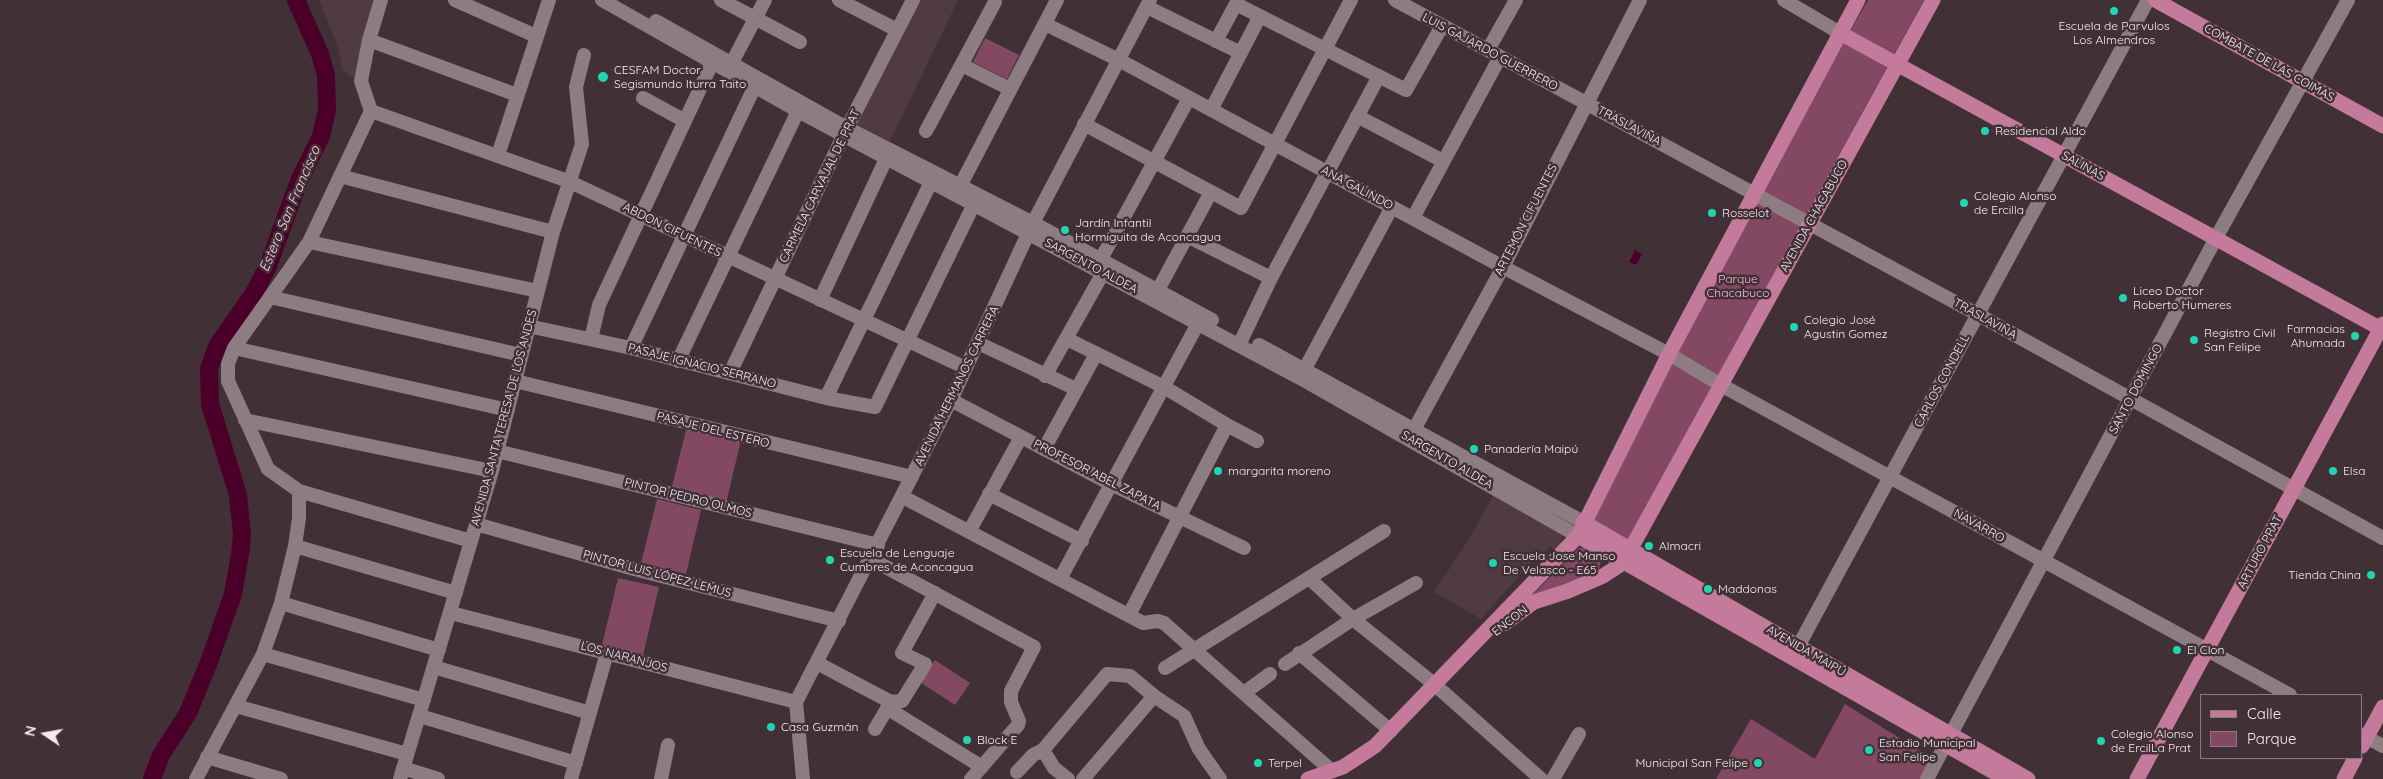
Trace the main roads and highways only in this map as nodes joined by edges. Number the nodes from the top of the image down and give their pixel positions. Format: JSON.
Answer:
{"nodes":[{"id":1,"x":1858,"y":0,"type":"edge"},
{"id":2,"x":1933,"y":0,"type":"edge"},
{"id":3,"x":2154,"y":0,"type":"edge"},
{"id":4,"x":1840,"y":33,"type":"junction"},
{"id":5,"x":1897,"y":65,"type":"junction"},
{"id":6,"x":2383,"y":126,"type":"edge"},
{"id":7,"x":2382,"y":327,"type":"edge"},
{"id":8,"x":1581,"y":529,"type":"junction"},
{"id":9,"x":1631,"y":549,"type":"junction"},
{"id":10,"x":1624,"y":563,"type":"junction"},
{"id":11,"x":1796,"y":652,"type":"junction"},
{"id":12,"x":1434,"y":684,"type":"junction"},
{"id":13,"x":2383,"y":707,"type":"edge"},
{"id":14,"x":2363,"y":739,"type":"edge"},
{"id":15,"x":1949,"y":740,"type":"junction"},
{"id":16,"x":2354,"y":759,"type":"edge"},
{"id":17,"x":1335,"y":772,"type":"edge"},
{"id":18,"x":1308,"y":779,"type":"edge"},
{"id":19,"x":2006,"y":779,"type":"edge"},
{"id":20,"x":2028,"y":779,"type":"edge"},
{"id":21,"x":2137,"y":779,"type":"edge"},
{"id":22,"x":2344,"y":779,"type":"edge"}],
"edges":[{"from":1,"to":4,"type":"main road"},
{"from":2,"to":5,"type":"main road","name":"AVENIDA CHACABUCO"},
{"from":3,"to":6,"type":"main road","name":"COMBATE DE LAS COIMAS"},
{"from":4,"to":5,"type":"main road","name":"SALINAS"},
{"from":4,"to":8,"type":"main road"},
{"from":5,"to":7,"type":"main road","name":"SALINAS"},
{"from":5,"to":9,"type":"main road","name":"AVENIDA CHACABUCO"},
{"from":7,"to":21,"type":"main road","name":"ARTURO PRAT"},
{"from":8,"to":9,"type":"main road","name":"AVENIDA MAIPÚ"},
{"from":8,"to":10,"type":"main road","name":"AVENIDA MAIPÚ"},
{"from":8,"to":12,"type":"main road","name":"ENCON"},
{"from":9,"to":10,"type":"main road","name":"AVENIDA CHACABUCO"},
{"from":9,"to":11,"type":"main road","name":"AVENIDA MAIPÚ"},
{"from":10,"to":11,"type":"main road","name":"AVENIDA MAIPÚ"},
{"from":10,"to":12,"type":"main road","name":"ENCON"},
{"from":11,"to":15,"type":"main road","name":"AVENIDA MAIPÚ"},
{"from":12,"to":17,"type":"main road","name":"ENCON"},
{"from":13,"to":14,"type":"main road"},
{"from":15,"to":19,"type":"main road","name":"AVENIDA MAIPÚ"},
{"from":15,"to":20,"type":"main road","name":"AVENIDA MAIPÚ"},
{"from":16,"to":22,"type":"main road"},
{"from":17,"to":18,"type":"main road","name":"ENCON"}]}
